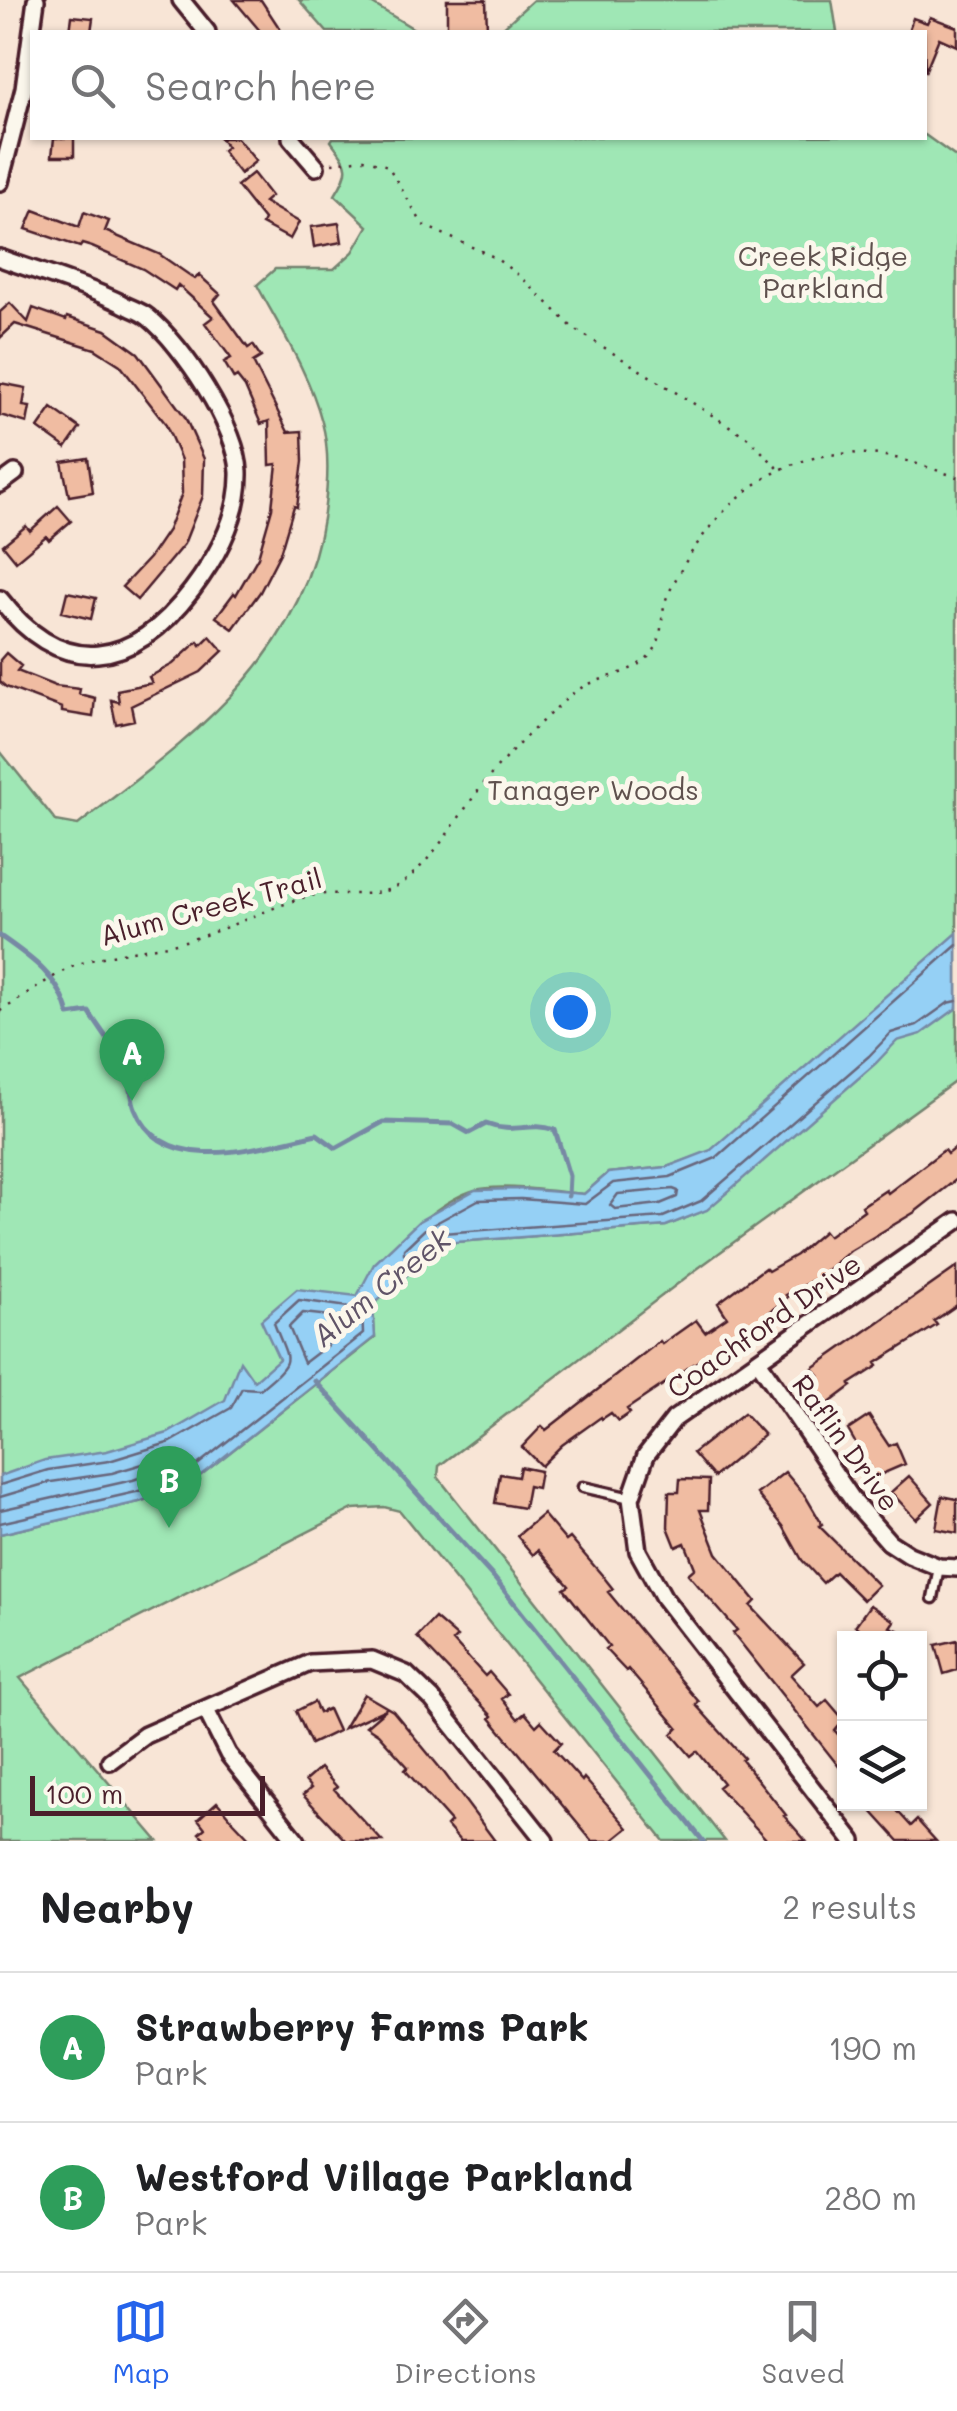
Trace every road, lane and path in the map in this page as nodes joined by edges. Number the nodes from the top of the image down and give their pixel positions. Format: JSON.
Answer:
{"nodes":[{"id":1,"x":36,"y":0,"type":"edge"},
{"id":2,"x":181,"y":0,"type":"edge"},
{"id":3,"x":205,"y":30,"type":"edge"},
{"id":4,"x":7,"y":136,"type":"edge"},
{"id":5,"x":293,"y":140,"type":"edge"},
{"id":6,"x":316,"y":167,"type":"joint"},
{"id":7,"x":0,"y":182,"type":"edge"},
{"id":8,"x":0,"y":258,"type":"edge"},
{"id":9,"x":780,"y":470,"type":"junction"},
{"id":10,"x":14,"y":473,"type":"dead end"},
{"id":11,"x":957,"y":477,"type":"edge"},
{"id":12,"x":0,"y":484,"type":"edge"},
{"id":13,"x":0,"y":599,"type":"edge"},
{"id":14,"x":0,"y":1012,"type":"edge"},
{"id":15,"x":957,"y":1221,"type":"edge"},
{"id":16,"x":758,"y":1361,"type":"junction"},
{"id":17,"x":583,"y":1486,"type":"dead end"},
{"id":18,"x":630,"y":1498,"type":"junction"},
{"id":19,"x":938,"y":1566,"type":"junction"},
{"id":20,"x":957,"y":1568,"type":"edge"},
{"id":21,"x":933,"y":1598,"type":"dead end"},
{"id":22,"x":206,"y":1710,"type":"junction"},
{"id":23,"x":110,"y":1761,"type":"dead end"},
{"id":24,"x":297,"y":1841,"type":"edge"},
{"id":25,"x":545,"y":1841,"type":"edge"},
{"id":26,"x":853,"y":1841,"type":"edge"}],
"edges":[{"from":1,"to":4,"type":"street"},
{"from":2,"to":3,"type":"street"},
{"from":4,"to":7,"type":"street"},
{"from":5,"to":6,"type":"street"},
{"from":6,"to":9,"type":"path"},
{"from":8,"to":13,"type":"street"},
{"from":9,"to":11,"type":"path","name":"Alum Creek Trail"},
{"from":9,"to":14,"type":"path","name":"Alum Creek Trail"},
{"from":10,"to":12,"type":"street"},
{"from":15,"to":16,"type":"street","name":"Coachford Drive"},
{"from":16,"to":18,"type":"street","name":"Coachford Drive"},
{"from":16,"to":19,"type":"street","name":"Raflin Drive"},
{"from":17,"to":18,"type":"lane"},
{"from":18,"to":26,"type":"street"},
{"from":19,"to":20,"type":"street","name":"Raflin Drive"},
{"from":19,"to":21,"type":"lane"},
{"from":22,"to":23,"type":"street"},
{"from":22,"to":24,"type":"street"},
{"from":22,"to":25,"type":"street"}]}
